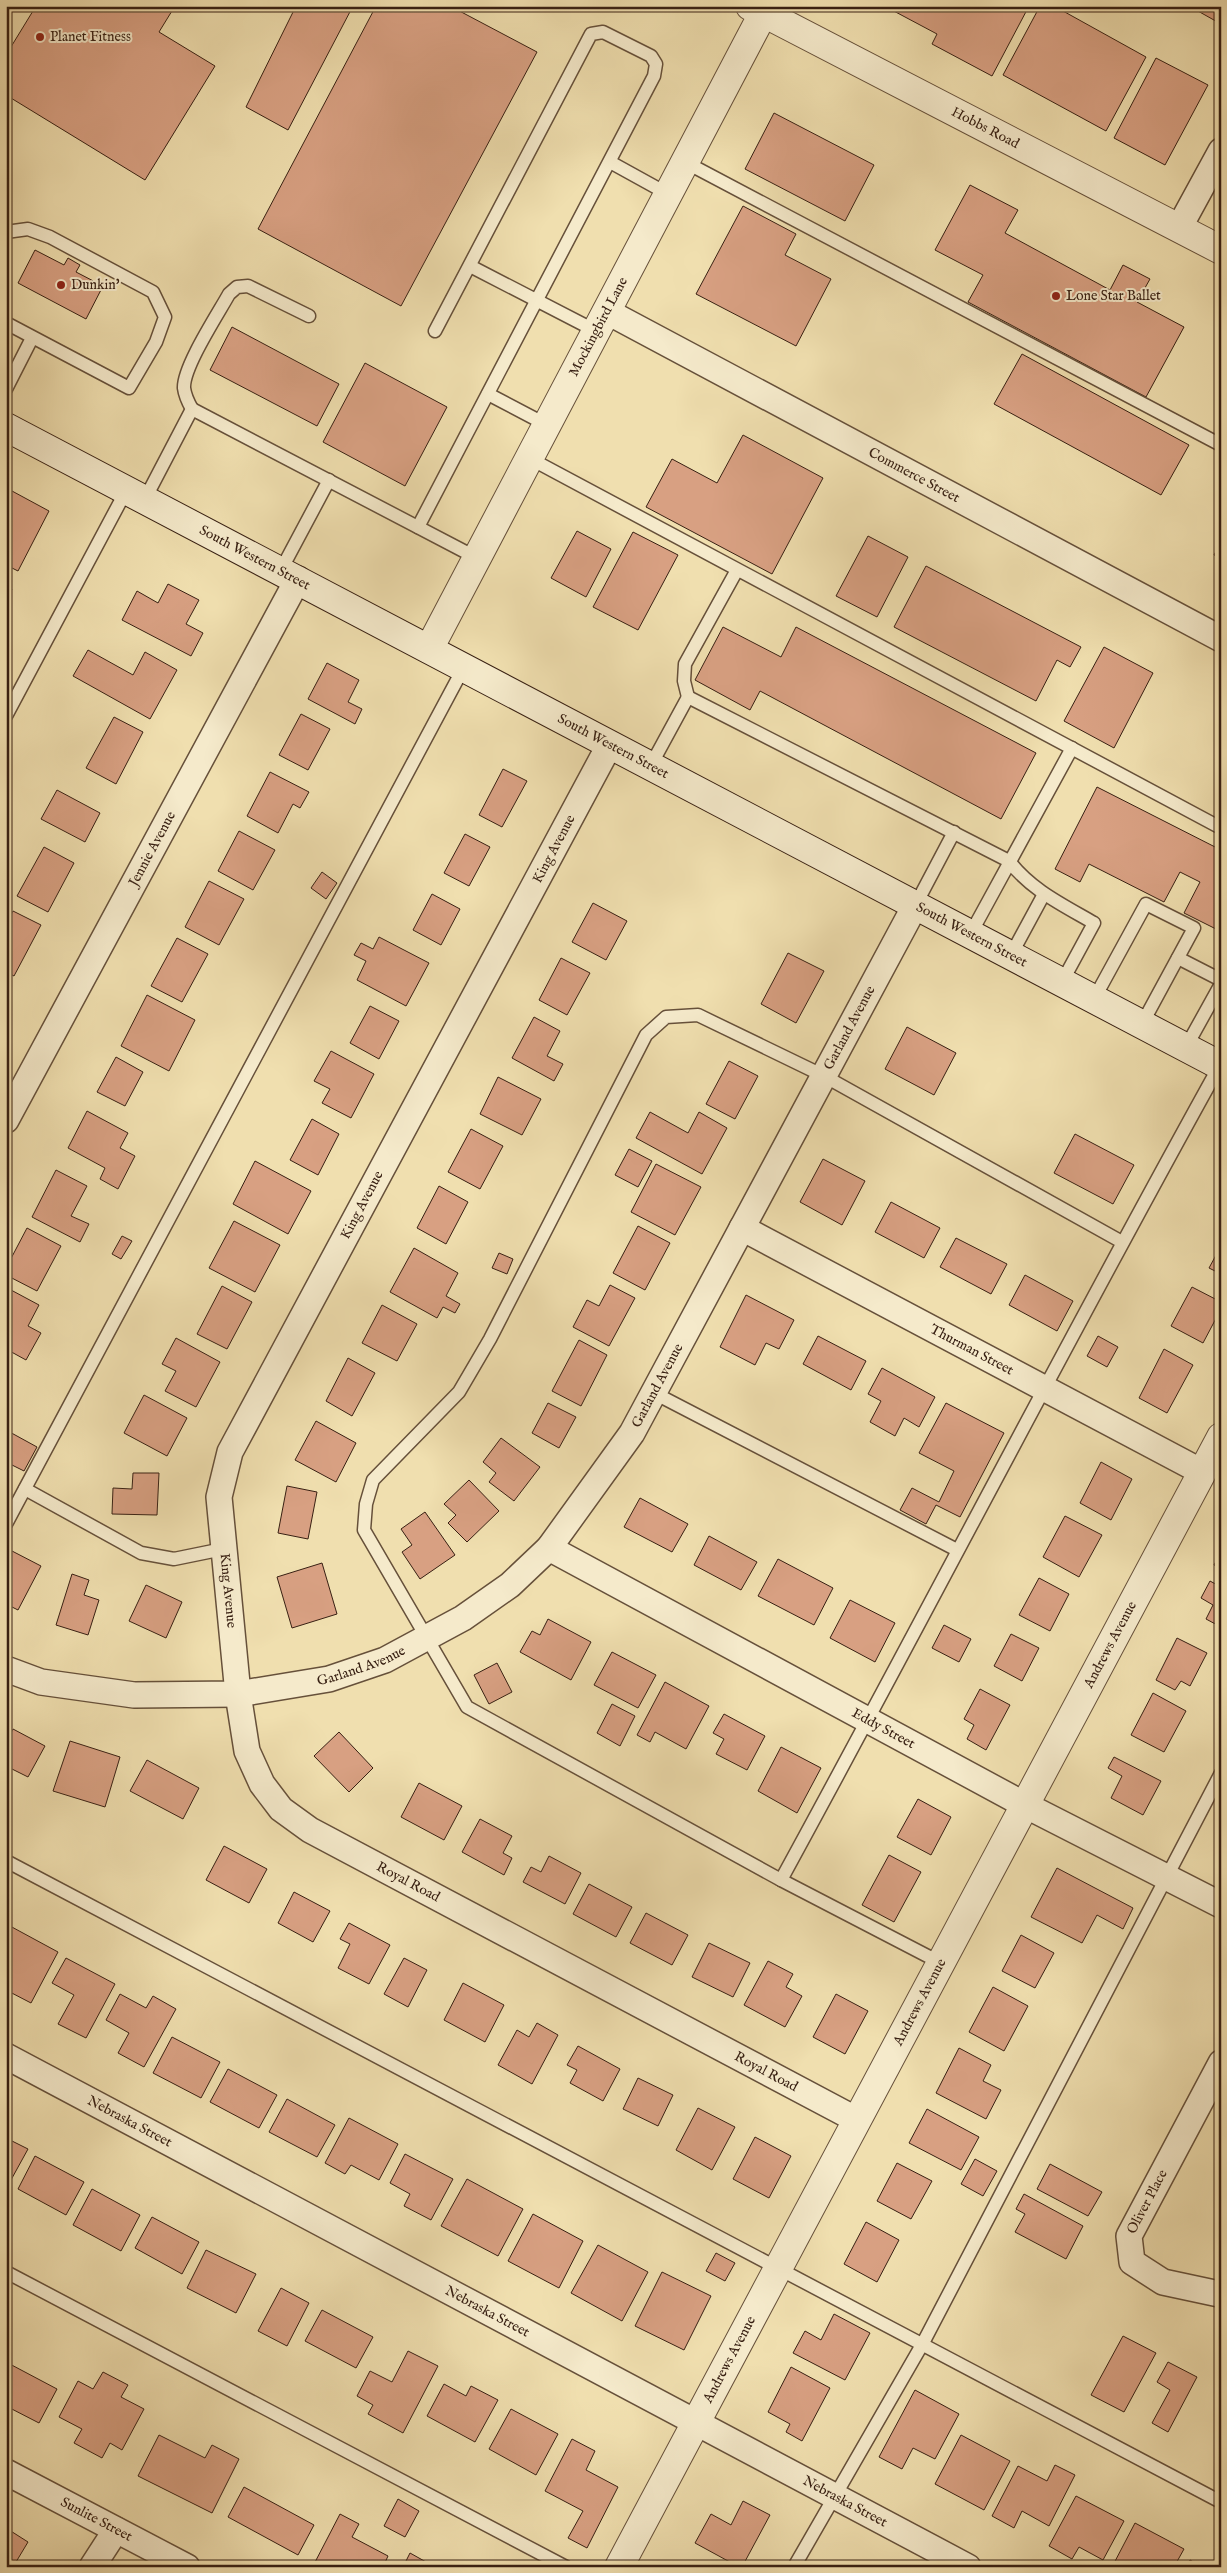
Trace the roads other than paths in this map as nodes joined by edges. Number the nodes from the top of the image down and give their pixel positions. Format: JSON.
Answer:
{"nodes":[{"id":1,"x":760,"y":9,"type":"edge"},
{"id":2,"x":1221,"y":151,"type":"edge"},
{"id":3,"x":610,"y":162,"type":"junction"},
{"id":4,"x":685,"y":162,"type":"junction"},
{"id":5,"x":668,"y":194,"type":"junction"},
{"id":6,"x":1179,"y":228,"type":"junction"},
{"id":7,"x":6,"y":232,"type":"edge"},
{"id":8,"x":1221,"y":250,"type":"edge"},
{"id":9,"x":470,"y":266,"type":"junction"},
{"id":10,"x":537,"y":301,"type":"junction"},
{"id":11,"x":309,"y":316,"type":"dead end"},
{"id":12,"x":601,"y":321,"type":"junction"},
{"id":13,"x":6,"y":323,"type":"edge"},
{"id":14,"x":435,"y":331,"type":"dead end"},
{"id":15,"x":32,"y":338,"type":"junction"},
{"id":16,"x":6,"y":389,"type":"edge"},
{"id":17,"x":488,"y":394,"type":"junction"},
{"id":18,"x":192,"y":409,"type":"junction"},
{"id":19,"x":547,"y":425,"type":"junction"},
{"id":20,"x":6,"y":427,"type":"edge"},
{"id":21,"x":1221,"y":445,"type":"edge"},
{"id":22,"x":529,"y":458,"type":"junction"},
{"id":23,"x":329,"y":480,"type":"junction"},
{"id":24,"x":136,"y":494,"type":"junction"},
{"id":25,"x":418,"y":527,"type":"junction"},
{"id":26,"x":478,"y":558,"type":"junction"},
{"id":27,"x":737,"y":570,"type":"junction"},
{"id":28,"x":289,"y":574,"type":"junction"},
{"id":29,"x":1221,"y":639,"type":"edge"},
{"id":30,"x":430,"y":649,"type":"junction"},
{"id":31,"x":464,"y":667,"type":"junction"},
{"id":32,"x":688,"y":697,"type":"junction"},
{"id":33,"x":6,"y":716,"type":"edge"},
{"id":34,"x":610,"y":744,"type":"junction"},
{"id":35,"x":1072,"y":748,"type":"junction"},
{"id":36,"x":651,"y":766,"type":"junction"},
{"id":37,"x":1221,"y":828,"type":"edge"},
{"id":38,"x":954,"y":832,"type":"junction"},
{"id":39,"x":1009,"y":861,"type":"junction"},
{"id":40,"x":1044,"y":894,"type":"junction"},
{"id":41,"x":916,"y":904,"type":"junction"},
{"id":42,"x":971,"y":933,"type":"junction"},
{"id":43,"x":1011,"y":955,"type":"junction"},
{"id":44,"x":1178,"y":958,"type":"junction"},
{"id":45,"x":1221,"y":980,"type":"edge"},
{"id":46,"x":1062,"y":982,"type":"junction"},
{"id":47,"x":1221,"y":984,"type":"edge"},
{"id":48,"x":1094,"y":999,"type":"junction"},
{"id":49,"x":1142,"y":1024,"type":"junction"},
{"id":50,"x":1186,"y":1047,"type":"junction"},
{"id":51,"x":1220,"y":1066,"type":"edge"},
{"id":52,"x":824,"y":1076,"type":"junction"},
{"id":53,"x":6,"y":1120,"type":"edge"},
{"id":54,"x":742,"y":1228,"type":"junction"},
{"id":55,"x":1122,"y":1242,"type":"junction"},
{"id":56,"x":1046,"y":1389,"type":"junction"},
{"id":57,"x":654,"y":1393,"type":"junction"},
{"id":58,"x":1221,"y":1437,"type":"edge"},
{"id":59,"x":1202,"y":1472,"type":"junction"},
{"id":60,"x":25,"y":1490,"type":"junction"},
{"id":61,"x":6,"y":1524,"type":"edge"},
{"id":62,"x":549,"y":1548,"type":"junction"},
{"id":63,"x":223,"y":1549,"type":"junction"},
{"id":64,"x":957,"y":1550,"type":"junction"},
{"id":65,"x":427,"y":1638,"type":"junction"},
{"id":66,"x":6,"y":1669,"type":"edge"},
{"id":67,"x":238,"y":1694,"type":"junction"},
{"id":68,"x":868,"y":1720,"type":"junction"},
{"id":69,"x":1221,"y":1773,"type":"edge"},
{"id":70,"x":1025,"y":1805,"type":"junction"},
{"id":71,"x":6,"y":1861,"type":"edge"},
{"id":72,"x":1167,"y":1876,"type":"junction"},
{"id":73,"x":781,"y":1880,"type":"junction"},
{"id":74,"x":1221,"y":1905,"type":"edge"},
{"id":75,"x":941,"y":1963,"type":"junction"},
{"id":76,"x":6,"y":2056,"type":"edge"},
{"id":77,"x":1221,"y":2062,"type":"edge"},
{"id":78,"x":857,"y":2120,"type":"junction"},
{"id":79,"x":777,"y":2269,"type":"junction"},
{"id":80,"x":6,"y":2272,"type":"edge"},
{"id":81,"x":1220,"y":2294,"type":"edge"},
{"id":82,"x":923,"y":2343,"type":"junction"},
{"id":83,"x":696,"y":2422,"type":"junction"},
{"id":84,"x":6,"y":2472,"type":"edge"},
{"id":85,"x":834,"y":2496,"type":"junction"},
{"id":86,"x":1221,"y":2502,"type":"edge"},
{"id":87,"x":116,"y":2530,"type":"junction"},
{"id":88,"x":92,"y":2567,"type":"edge"},
{"id":89,"x":187,"y":2567,"type":"edge"},
{"id":90,"x":566,"y":2567,"type":"edge"},
{"id":91,"x":619,"y":2567,"type":"edge"},
{"id":92,"x":794,"y":2567,"type":"edge"},
{"id":93,"x":968,"y":2567,"type":"edge"}],
"edges":[{"from":1,"to":4,"type":"street","name":"Mockingbird Lane"},
{"from":1,"to":6,"type":"street","name":"Hobbs Road"},
{"from":2,"to":6,"type":"street"},
{"from":3,"to":5,"type":"lane"},
{"from":3,"to":9,"type":"lane"},
{"from":3,"to":10,"type":"lane"},
{"from":4,"to":5,"type":"street","name":"Mockingbird Lane"},
{"from":4,"to":21,"type":"lane"},
{"from":5,"to":12,"type":"street","name":"Mockingbird Lane"},
{"from":6,"to":8,"type":"street","name":"Hobbs Road"},
{"from":7,"to":15,"type":"lane"},
{"from":9,"to":10,"type":"lane"},
{"from":9,"to":14,"type":"lane"},
{"from":10,"to":12,"type":"lane"},
{"from":10,"to":17,"type":"lane"},
{"from":11,"to":18,"type":"lane"},
{"from":12,"to":19,"type":"street","name":"Mockingbird Lane"},
{"from":12,"to":29,"type":"street","name":"Commerce Street"},
{"from":13,"to":15,"type":"lane"},
{"from":15,"to":16,"type":"lane"},
{"from":17,"to":19,"type":"lane"},
{"from":17,"to":25,"type":"lane"},
{"from":18,"to":23,"type":"lane"},
{"from":18,"to":24,"type":"lane"},
{"from":19,"to":22,"type":"street","name":"Mockingbird Lane"},
{"from":20,"to":24,"type":"street","name":"South Western Street"},
{"from":22,"to":26,"type":"street","name":"Mockingbird Lane"},
{"from":22,"to":27,"type":"lane"},
{"from":23,"to":25,"type":"lane"},
{"from":23,"to":28,"type":"lane"},
{"from":24,"to":28,"type":"street","name":"South Western Street"},
{"from":24,"to":33,"type":"lane"},
{"from":25,"to":26,"type":"lane"},
{"from":26,"to":30,"type":"street","name":"Mockingbird Lane"},
{"from":27,"to":32,"type":"lane"},
{"from":27,"to":35,"type":"lane"},
{"from":28,"to":30,"type":"street","name":"South Western Street"},
{"from":28,"to":53,"type":"street","name":"Jennie Avenue"},
{"from":30,"to":31,"type":"street","name":"South Western Street"},
{"from":31,"to":34,"type":"street","name":"South Western Street"},
{"from":31,"to":60,"type":"lane"},
{"from":32,"to":36,"type":"lane"},
{"from":32,"to":38,"type":"lane"},
{"from":34,"to":36,"type":"street","name":"South Western Street"},
{"from":34,"to":63,"type":"street","name":"King Avenue"},
{"from":35,"to":37,"type":"lane"},
{"from":35,"to":39,"type":"lane"},
{"from":36,"to":41,"type":"street","name":"South Western Street"},
{"from":38,"to":39,"type":"lane"},
{"from":38,"to":41,"type":"lane"},
{"from":39,"to":40,"type":"lane"},
{"from":39,"to":42,"type":"lane"},
{"from":40,"to":43,"type":"lane"},
{"from":40,"to":46,"type":"lane"},
{"from":41,"to":42,"type":"street","name":"South Western Street"},
{"from":41,"to":52,"type":"street","name":"Garland Avenue"},
{"from":42,"to":43,"type":"street","name":"South Western Street"},
{"from":43,"to":46,"type":"street","name":"South Western Street"},
{"from":44,"to":45,"type":"lane"},
{"from":44,"to":48,"type":"lane"},
{"from":44,"to":49,"type":"lane"},
{"from":46,"to":48,"type":"street","name":"South Western Street"},
{"from":47,"to":50,"type":"lane"},
{"from":48,"to":49,"type":"street","name":"South Western Street"},
{"from":49,"to":50,"type":"street","name":"South Western Street"},
{"from":50,"to":51,"type":"street","name":"South Western Street"},
{"from":51,"to":55,"type":"lane"},
{"from":52,"to":54,"type":"street","name":"Garland Avenue"},
{"from":52,"to":55,"type":"lane"},
{"from":52,"to":65,"type":"lane"},
{"from":54,"to":56,"type":"street","name":"Thurman Street"},
{"from":54,"to":57,"type":"street","name":"Garland Avenue"},
{"from":55,"to":56,"type":"lane"},
{"from":56,"to":59,"type":"street","name":"Thurman Street"},
{"from":56,"to":64,"type":"lane"},
{"from":57,"to":62,"type":"street","name":"Garland Avenue"},
{"from":57,"to":64,"type":"lane"},
{"from":58,"to":59,"type":"street","name":"Andrews Avenue"},
{"from":59,"to":70,"type":"street","name":"Andrews Avenue"},
{"from":60,"to":61,"type":"lane"},
{"from":60,"to":63,"type":"lane"},
{"from":62,"to":65,"type":"street","name":"Garland Avenue"},
{"from":62,"to":68,"type":"street","name":"Eddy Street"},
{"from":63,"to":67,"type":"street","name":"King Avenue"},
{"from":64,"to":68,"type":"lane"},
{"from":65,"to":67,"type":"street","name":"Garland Avenue"},
{"from":65,"to":73,"type":"lane"},
{"from":66,"to":67,"type":"street"},
{"from":67,"to":78,"type":"street","name":"Royal Road"},
{"from":68,"to":70,"type":"street","name":"Eddy Street"},
{"from":68,"to":73,"type":"lane"},
{"from":69,"to":72,"type":"lane"},
{"from":70,"to":72,"type":"street","name":"Eddy Street"},
{"from":70,"to":75,"type":"street","name":"Andrews Avenue"},
{"from":71,"to":79,"type":"lane"},
{"from":72,"to":74,"type":"street","name":"Eddy Street"},
{"from":72,"to":82,"type":"lane"},
{"from":73,"to":75,"type":"lane"},
{"from":75,"to":78,"type":"street","name":"Andrews Avenue"},
{"from":76,"to":83,"type":"street","name":"Nebraska Street"},
{"from":77,"to":81,"type":"street","name":"Oliver Place"},
{"from":78,"to":79,"type":"street","name":"Andrews Avenue"},
{"from":79,"to":82,"type":"lane"},
{"from":79,"to":83,"type":"street","name":"Andrews Avenue"},
{"from":80,"to":90,"type":"lane"},
{"from":82,"to":85,"type":"lane"},
{"from":82,"to":86,"type":"lane"},
{"from":83,"to":85,"type":"street","name":"Nebraska Street"},
{"from":83,"to":91,"type":"street","name":"Andrews Avenue"},
{"from":84,"to":87,"type":"street","name":"Sunlite Street"},
{"from":85,"to":92,"type":"lane"},
{"from":85,"to":93,"type":"street","name":"Nebraska Street"},
{"from":87,"to":88,"type":"street"},
{"from":87,"to":89,"type":"street","name":"Sunlite Street"}]}
